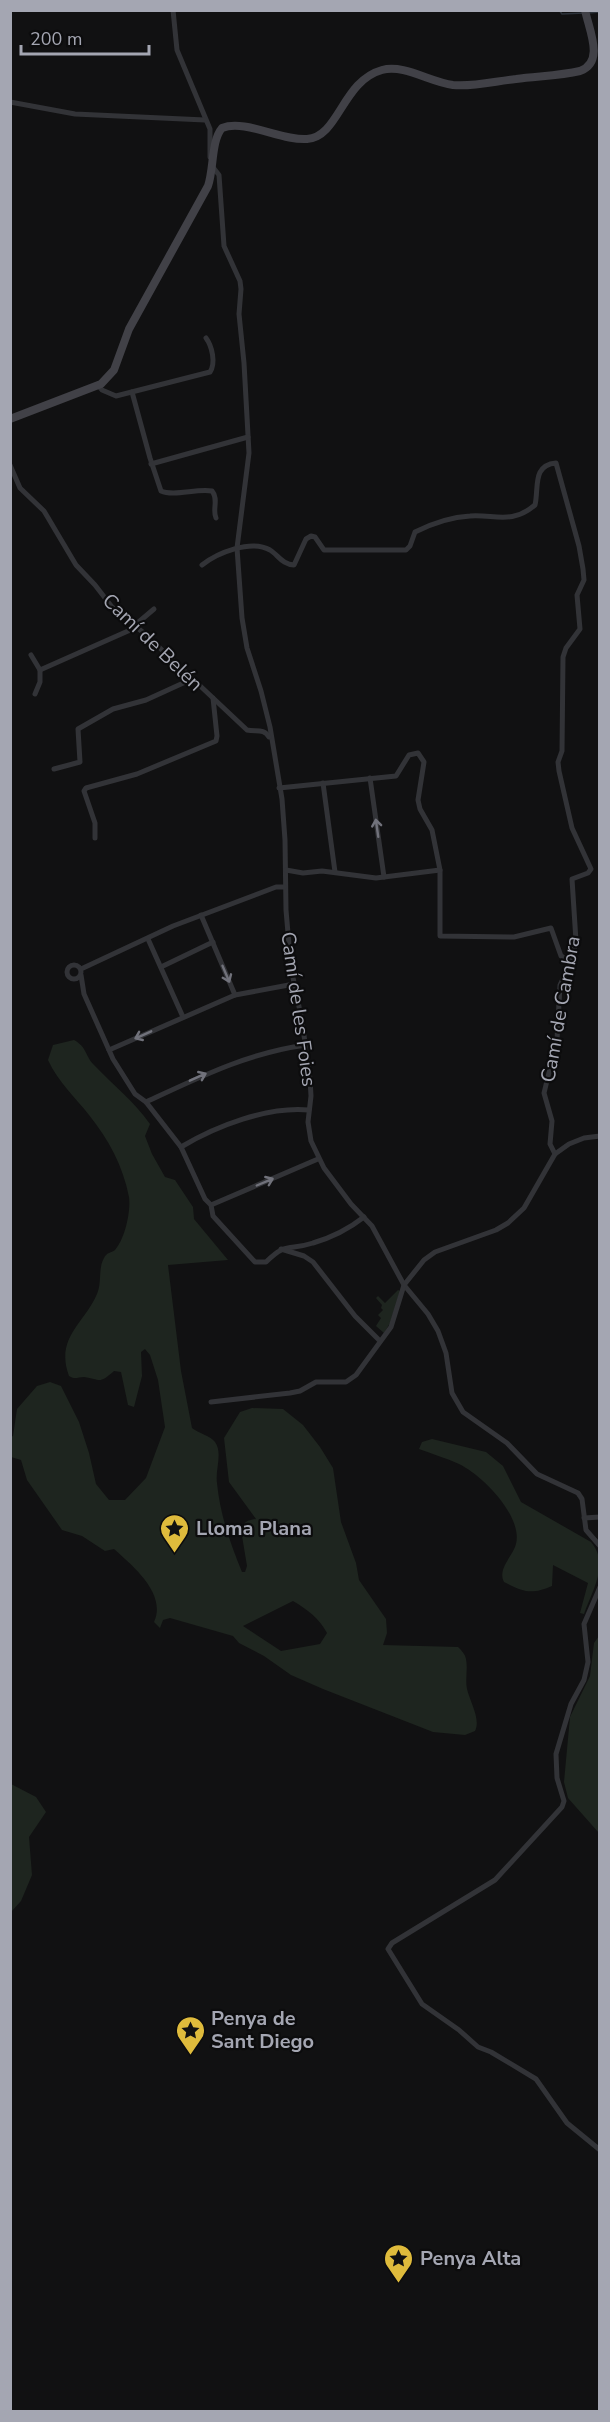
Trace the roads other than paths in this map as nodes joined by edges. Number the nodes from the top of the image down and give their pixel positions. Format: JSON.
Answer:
{"nodes":[{"id":1,"x":173,"y":10,"type":"edge"},
{"id":2,"x":585,"y":14,"type":"edge"},
{"id":3,"x":10,"y":102,"type":"edge"},
{"id":4,"x":205,"y":120,"type":"junction"},
{"id":5,"x":213,"y":170,"type":"junction"},
{"id":6,"x":206,"y":338,"type":"dead end"},
{"id":7,"x":98,"y":385,"type":"junction"},
{"id":8,"x":132,"y":392,"type":"junction"},
{"id":9,"x":10,"y":419,"type":"edge"},
{"id":10,"x":248,"y":437,"type":"junction"},
{"id":11,"x":151,"y":464,"type":"junction"},
{"id":12,"x":10,"y":465,"type":"edge"},
{"id":13,"x":216,"y":518,"type":"dead end"},
{"id":14,"x":237,"y":548,"type":"junction"},
{"id":15,"x":202,"y":565,"type":"dead end"},
{"id":16,"x":154,"y":609,"type":"dead end"},
{"id":17,"x":136,"y":626,"type":"junction"},
{"id":18,"x":31,"y":655,"type":"dead end"},
{"id":19,"x":40,"y":670,"type":"junction"},
{"id":20,"x":192,"y":680,"type":"junction"},
{"id":21,"x":35,"y":694,"type":"dead end"},
{"id":22,"x":213,"y":698,"type":"junction"},
{"id":23,"x":272,"y":740,"type":"junction"},
{"id":24,"x":54,"y":769,"type":"dead end"},
{"id":25,"x":370,"y":778,"type":"junction"},
{"id":26,"x":322,"y":783,"type":"junction"},
{"id":27,"x":279,"y":788,"type":"junction"},
{"id":28,"x":95,"y":838,"type":"dead end"},
{"id":29,"x":286,"y":870,"type":"junction"},
{"id":30,"x":440,"y":870,"type":"junction"},
{"id":31,"x":334,"y":872,"type":"junction"},
{"id":32,"x":384,"y":877,"type":"junction"},
{"id":33,"x":284,"y":886,"type":"junction"},
{"id":34,"x":201,"y":915,"type":"junction"},
{"id":35,"x":148,"y":939,"type":"junction"},
{"id":36,"x":213,"y":942,"type":"junction"},
{"id":37,"x":571,"y":962,"type":"junction"},
{"id":38,"x":161,"y":967,"type":"junction"},
{"id":39,"x":81,"y":972,"type":"junction"},
{"id":40,"x":71,"y":978,"type":"junction"},
{"id":41,"x":294,"y":984,"type":"junction"},
{"id":42,"x":84,"y":994,"type":"junction"},
{"id":43,"x":235,"y":995,"type":"junction"},
{"id":44,"x":183,"y":1017,"type":"junction"},
{"id":45,"x":306,"y":1045,"type":"junction"},
{"id":46,"x":109,"y":1050,"type":"junction"},
{"id":47,"x":146,"y":1102,"type":"junction"},
{"id":48,"x":309,"y":1110,"type":"junction"},
{"id":49,"x":600,"y":1136,"type":"edge"},
{"id":50,"x":181,"y":1148,"type":"junction"},
{"id":51,"x":555,"y":1154,"type":"junction"},
{"id":52,"x":318,"y":1159,"type":"junction"},
{"id":53,"x":211,"y":1205,"type":"junction"},
{"id":54,"x":364,"y":1217,"type":"junction"},
{"id":55,"x":281,"y":1249,"type":"junction"},
{"id":56,"x":404,"y":1285,"type":"junction"},
{"id":57,"x":380,"y":1341,"type":"junction"},
{"id":58,"x":211,"y":1402,"type":"dead end"},
{"id":59,"x":600,"y":1517,"type":"edge"},
{"id":60,"x":584,"y":1518,"type":"junction"},
{"id":61,"x":600,"y":1546,"type":"edge"},
{"id":62,"x":600,"y":1587,"type":"edge"},
{"id":63,"x":600,"y":2150,"type":"edge"}],
"edges":[{"from":1,"to":4,"type":"street","name":"Camí de les Foies"},
{"from":2,"to":5,"type":"main road"},
{"from":3,"to":4,"type":"street"},
{"from":4,"to":5,"type":"street","name":"Camí de les Foies"},
{"from":5,"to":7,"type":"main road"},
{"from":5,"to":10,"type":"street","name":"Camí de les Foies"},
{"from":6,"to":8,"type":"street"},
{"from":7,"to":8,"type":"street"},
{"from":7,"to":9,"type":"main road"},
{"from":8,"to":11,"type":"street"},
{"from":10,"to":11,"type":"street"},
{"from":10,"to":14,"type":"street","name":"Camí de les Foies"},
{"from":11,"to":13,"type":"street"},
{"from":12,"to":17,"type":"street","name":"Camí de Belén"},
{"from":14,"to":15,"type":"street"},
{"from":14,"to":23,"type":"street","name":"Camí de les Foies"},
{"from":14,"to":37,"type":"street","name":"Camí de Cambra"},
{"from":16,"to":17,"type":"street"},
{"from":17,"to":19,"type":"street"},
{"from":17,"to":20,"type":"street","name":"Camí de Belén"},
{"from":18,"to":19,"type":"street"},
{"from":19,"to":21,"type":"street"},
{"from":20,"to":22,"type":"street","name":"Camí de Belén"},
{"from":20,"to":24,"type":"street"},
{"from":22,"to":23,"type":"street","name":"Camí de Belén"},
{"from":22,"to":28,"type":"street"},
{"from":23,"to":27,"type":"street","name":"Camí de les Foies"},
{"from":25,"to":26,"type":"street"},
{"from":25,"to":30,"type":"street"},
{"from":32,"to":25,"type":"street","one_way":true},
{"from":26,"to":27,"type":"street"},
{"from":26,"to":31,"type":"street"},
{"from":27,"to":29,"type":"street","name":"Camí de les Foies"},
{"from":29,"to":31,"type":"street"},
{"from":29,"to":33,"type":"street","name":"Camí de les Foies"},
{"from":30,"to":32,"type":"street"},
{"from":30,"to":37,"type":"street"},
{"from":31,"to":32,"type":"street"},
{"from":33,"to":34,"type":"street"},
{"from":33,"to":41,"type":"street","name":"Camí de les Foies"},
{"from":34,"to":35,"type":"street"},
{"from":34,"to":36,"type":"street"},
{"from":35,"to":38,"type":"street"},
{"from":35,"to":39,"type":"street"},
{"from":36,"to":38,"type":"street"},
{"from":36,"to":43,"type":"street","one_way":true},
{"from":37,"to":51,"type":"street","name":"Camí de Cambra"},
{"from":38,"to":44,"type":"street"},
{"from":39,"to":40,"type":"street"},
{"from":39,"to":40,"type":"street"},
{"from":39,"to":42,"type":"street"},
{"from":40,"to":42,"type":"street"},
{"from":41,"to":43,"type":"street"},
{"from":41,"to":45,"type":"street","name":"Camí de les Foies"},
{"from":42,"to":46,"type":"street"},
{"from":43,"to":44,"type":"street"},
{"from":44,"to":46,"type":"street","one_way":true},
{"from":47,"to":45,"type":"street","one_way":true},
{"from":45,"to":48,"type":"street","name":"Camí de les Foies"},
{"from":46,"to":47,"type":"street"},
{"from":47,"to":50,"type":"street"},
{"from":48,"to":50,"type":"street"},
{"from":48,"to":52,"type":"street","name":"Camí de les Foies"},
{"from":49,"to":51,"type":"street"},
{"from":50,"to":53,"type":"street"},
{"from":51,"to":56,"type":"street"},
{"from":53,"to":52,"type":"street","one_way":true},
{"from":52,"to":54,"type":"street","name":"Camí de les Foies"},
{"from":53,"to":55,"type":"street"},
{"from":54,"to":55,"type":"street"},
{"from":54,"to":56,"type":"street","name":"Camí de les Foies"},
{"from":55,"to":57,"type":"street"},
{"from":56,"to":57,"type":"street"},
{"from":56,"to":60,"type":"street","name":"Camí de les Foies"},
{"from":57,"to":58,"type":"street"},
{"from":59,"to":60,"type":"street"},
{"from":60,"to":61,"type":"street"},
{"from":62,"to":63,"type":"street"}]}
